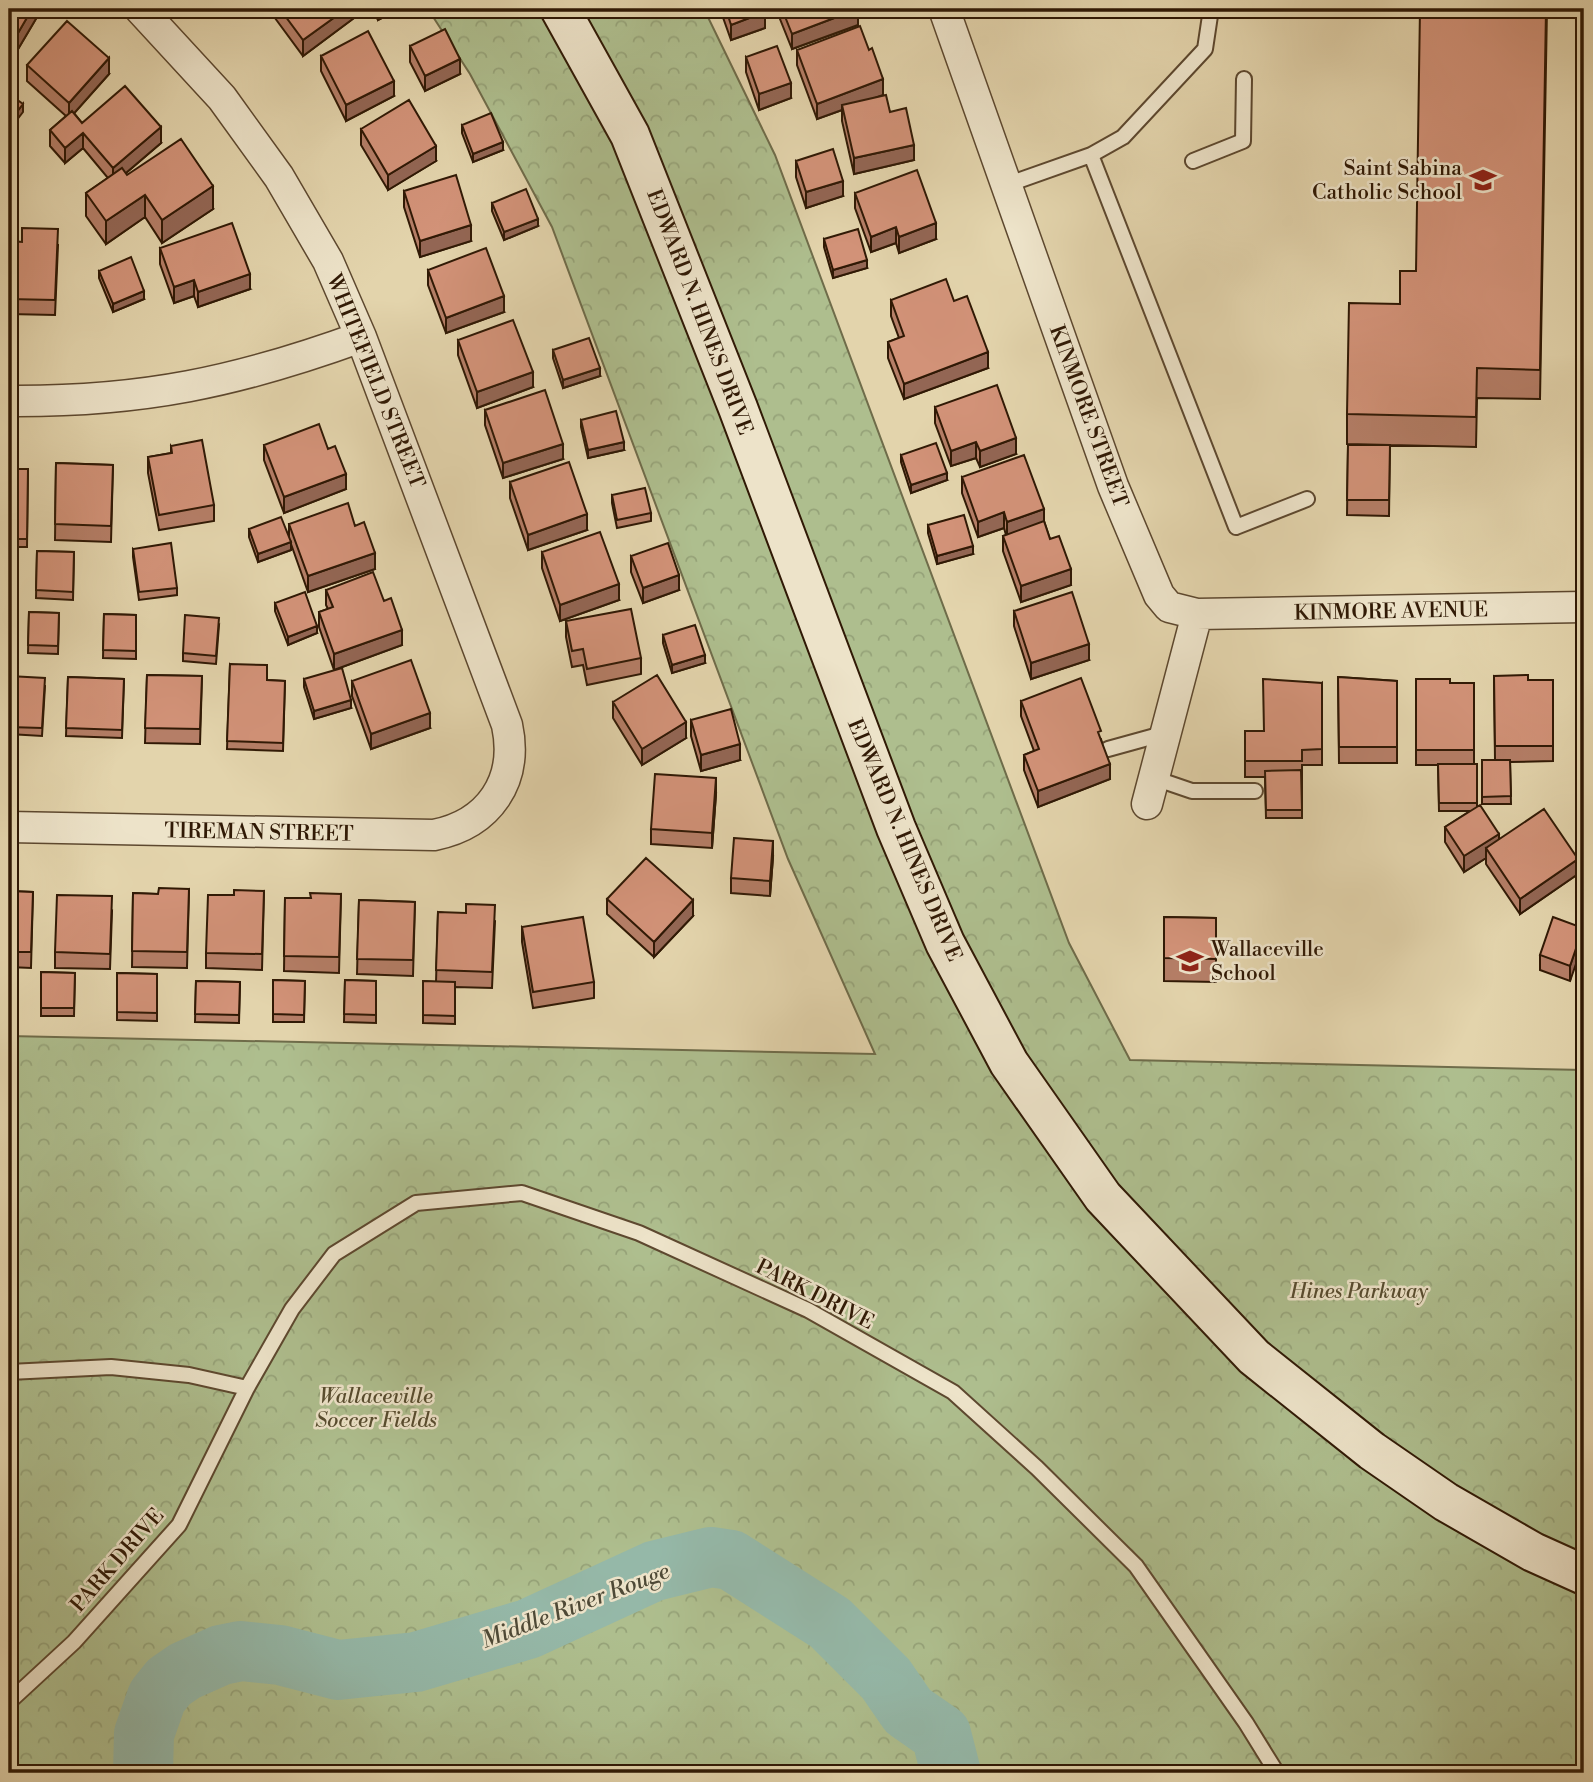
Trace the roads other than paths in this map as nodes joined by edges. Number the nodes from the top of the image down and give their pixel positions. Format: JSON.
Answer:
{"nodes":[{"id":1,"x":140,"y":9,"type":"edge"},
{"id":2,"x":559,"y":9,"type":"edge"},
{"id":3,"x":944,"y":9,"type":"edge"},
{"id":4,"x":1211,"y":9,"type":"edge"},
{"id":5,"x":1244,"y":79,"type":"dead end"},
{"id":6,"x":1091,"y":155,"type":"junction"},
{"id":7,"x":1193,"y":161,"type":"dead end"},
{"id":8,"x":1006,"y":185,"type":"junction"},
{"id":9,"x":361,"y":337,"type":"junction"},
{"id":10,"x":9,"y":401,"type":"edge"},
{"id":11,"x":1307,"y":499,"type":"dead end"},
{"id":12,"x":1584,"y":607,"type":"edge"},
{"id":13,"x":1197,"y":614,"type":"junction"},
{"id":14,"x":1166,"y":733,"type":"junction"},
{"id":15,"x":1108,"y":749,"type":"edge"},
{"id":16,"x":1151,"y":791,"type":"joint"},
{"id":17,"x":1255,"y":791,"type":"dead end"},
{"id":18,"x":496,"y":799,"type":"joint"},
{"id":19,"x":9,"y":827,"type":"edge"},
{"id":20,"x":9,"y":1373,"type":"edge"},
{"id":21,"x":247,"y":1388,"type":"junction"},
{"id":22,"x":1584,"y":1575,"type":"edge"},
{"id":23,"x":9,"y":1702,"type":"edge"},
{"id":24,"x":1277,"y":1773,"type":"edge"}],
"edges":[{"from":1,"to":9,"type":"street","name":"WHITEFIELD STREET"},
{"from":2,"to":22,"type":"street","name":"EDWARD N. HINES DRIVE"},
{"from":3,"to":8,"type":"street","name":"KINMORE STREET"},
{"from":4,"to":6,"type":"lane"},
{"from":5,"to":7,"type":"lane"},
{"from":6,"to":8,"type":"lane"},
{"from":6,"to":11,"type":"lane"},
{"from":8,"to":13,"type":"street","name":"KINMORE STREET"},
{"from":9,"to":10,"type":"street"},
{"from":9,"to":18,"type":"street","name":"WHITEFIELD STREET"},
{"from":12,"to":13,"type":"street","name":"KINMORE AVENUE"},
{"from":13,"to":14,"type":"street"},
{"from":14,"to":15,"type":"lane"},
{"from":14,"to":16,"type":"street"},
{"from":16,"to":17,"type":"lane"},
{"from":18,"to":19,"type":"street","name":"TIREMAN STREET"},
{"from":20,"to":21,"type":"lane"},
{"from":21,"to":23,"type":"lane","name":"PARK DRIVE"},
{"from":21,"to":24,"type":"lane","name":"PARK DRIVE"}]}
